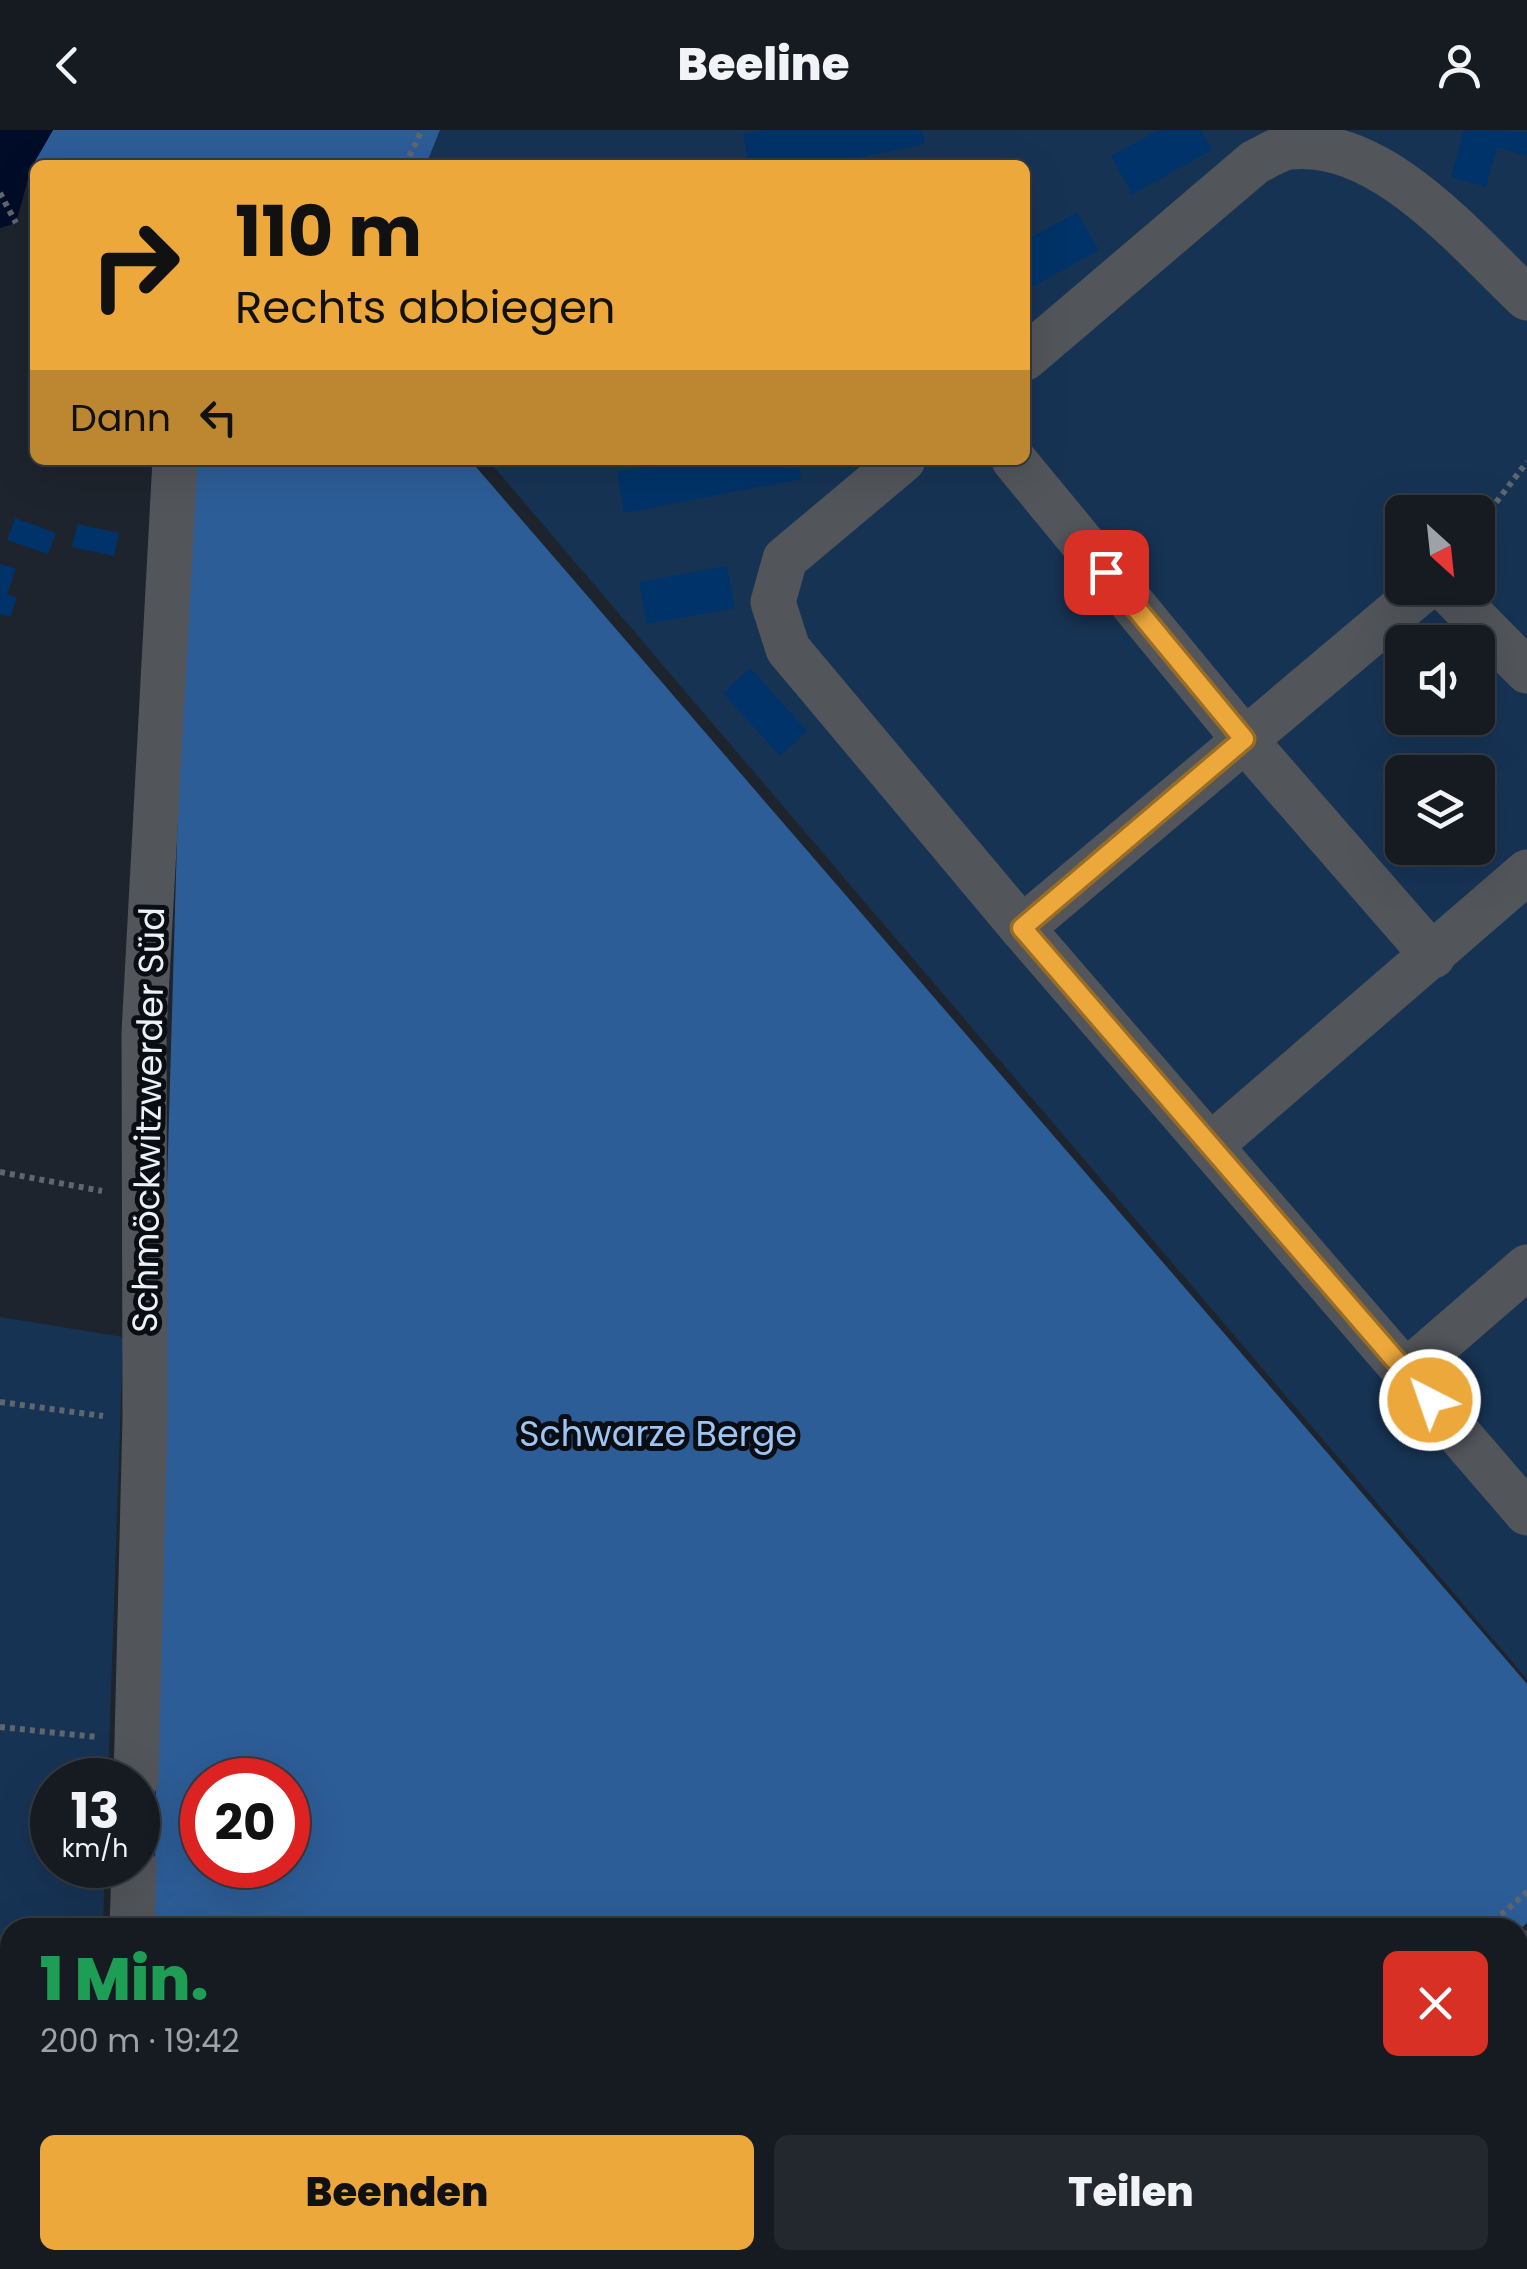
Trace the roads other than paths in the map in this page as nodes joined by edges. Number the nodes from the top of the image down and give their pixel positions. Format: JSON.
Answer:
{"nodes":[{"id":1,"x":1527,"y":298,"type":"edge"},
{"id":2,"x":1030,"y":354,"type":"edge"},
{"id":3,"x":176,"y":465,"type":"edge"},
{"id":4,"x":897,"y":465,"type":"edge"},
{"id":5,"x":1018,"y":465,"type":"edge"},
{"id":6,"x":1405,"y":605,"type":"edge"},
{"id":7,"x":1462,"y":605,"type":"edge"},
{"id":8,"x":1527,"y":672,"type":"edge"},
{"id":9,"x":1244,"y":739,"type":"junction"},
{"id":10,"x":1527,"y":872,"type":"edge"},
{"id":11,"x":1022,"y":928,"type":"junction"},
{"id":12,"x":1433,"y":956,"type":"junction"},
{"id":13,"x":1210,"y":1146,"type":"junction"},
{"id":14,"x":1527,"y":1268,"type":"edge"},
{"id":15,"x":1406,"y":1372,"type":"junction"},
{"id":16,"x":1527,"y":1513,"type":"edge"},
{"id":17,"x":137,"y":1758,"type":"edge"},
{"id":18,"x":133,"y":1888,"type":"edge"},
{"id":19,"x":132,"y":1918,"type":"edge"}],
"edges":[{"from":1,"to":2,"type":"street"},
{"from":3,"to":17,"type":"street","name":"Schmöckwitzwerder Süd"},
{"from":4,"to":11,"type":"street"},
{"from":5,"to":9,"type":"street"},
{"from":6,"to":9,"type":"street"},
{"from":7,"to":8,"type":"street"},
{"from":9,"to":11,"type":"street"},
{"from":9,"to":12,"type":"street"},
{"from":10,"to":12,"type":"street"},
{"from":11,"to":13,"type":"street"},
{"from":12,"to":13,"type":"street"},
{"from":13,"to":15,"type":"street"},
{"from":14,"to":15,"type":"street"},
{"from":15,"to":16,"type":"street"},
{"from":18,"to":19,"type":"street"}]}
